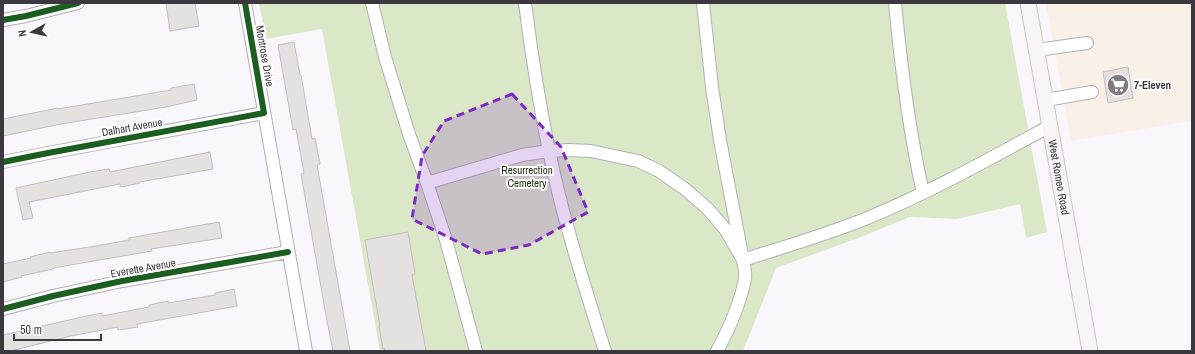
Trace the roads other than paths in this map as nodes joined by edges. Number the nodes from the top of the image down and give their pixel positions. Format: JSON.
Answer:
{"nodes":[{"id":1,"x":78,"y":3,"type":"edge"},
{"id":2,"x":245,"y":3,"type":"edge"},
{"id":3,"x":372,"y":3,"type":"edge"},
{"id":4,"x":525,"y":3,"type":"edge"},
{"id":5,"x":703,"y":3,"type":"edge"},
{"id":6,"x":895,"y":3,"type":"edge"},
{"id":7,"x":1028,"y":3,"type":"edge"},
{"id":8,"x":3,"y":20,"type":"edge"},
{"id":9,"x":1087,"y":43,"type":"dead end"},
{"id":10,"x":1037,"y":50,"type":"junction"},
{"id":11,"x":1092,"y":92,"type":"dead end"},
{"id":12,"x":1046,"y":100,"type":"junction"},
{"id":13,"x":264,"y":113,"type":"junction"},
{"id":14,"x":1050,"y":126,"type":"junction"},
{"id":15,"x":549,"y":151,"type":"junction"},
{"id":16,"x":3,"y":162,"type":"edge"},
{"id":17,"x":428,"y":183,"type":"junction"},
{"id":18,"x":923,"y":193,"type":"junction"},
{"id":19,"x":288,"y":252,"type":"junction"},
{"id":20,"x":744,"y":260,"type":"junction"},
{"id":21,"x":3,"y":309,"type":"edge"},
{"id":22,"x":306,"y":351,"type":"edge"},
{"id":23,"x":476,"y":351,"type":"edge"},
{"id":24,"x":605,"y":351,"type":"edge"},
{"id":25,"x":717,"y":351,"type":"edge"},
{"id":26,"x":1090,"y":351,"type":"edge"}],
"edges":[{"from":1,"to":8,"type":"street"},
{"from":2,"to":13,"type":"street","name":"Montrose Drive"},
{"from":3,"to":17,"type":"street"},
{"from":4,"to":15,"type":"street"},
{"from":5,"to":20,"type":"street"},
{"from":6,"to":18,"type":"street"},
{"from":7,"to":10,"type":"main road","name":"West Romeo Road"},
{"from":9,"to":10,"type":"street"},
{"from":10,"to":12,"type":"main road","name":"West Romeo Road"},
{"from":11,"to":12,"type":"street"},
{"from":12,"to":14,"type":"main road","name":"West Romeo Road"},
{"from":13,"to":16,"type":"street","name":"Dalhart Avenue"},
{"from":13,"to":19,"type":"street","name":"Montrose Drive"},
{"from":14,"to":18,"type":"street"},
{"from":14,"to":26,"type":"main road","name":"West Romeo Road"},
{"from":15,"to":17,"type":"street"},
{"from":15,"to":20,"type":"street"},
{"from":15,"to":24,"type":"street"},
{"from":17,"to":23,"type":"street"},
{"from":18,"to":20,"type":"street"},
{"from":19,"to":21,"type":"street","name":"Everette Avenue"},
{"from":19,"to":22,"type":"street","name":"Montrose Drive"},
{"from":20,"to":25,"type":"street"}]}
